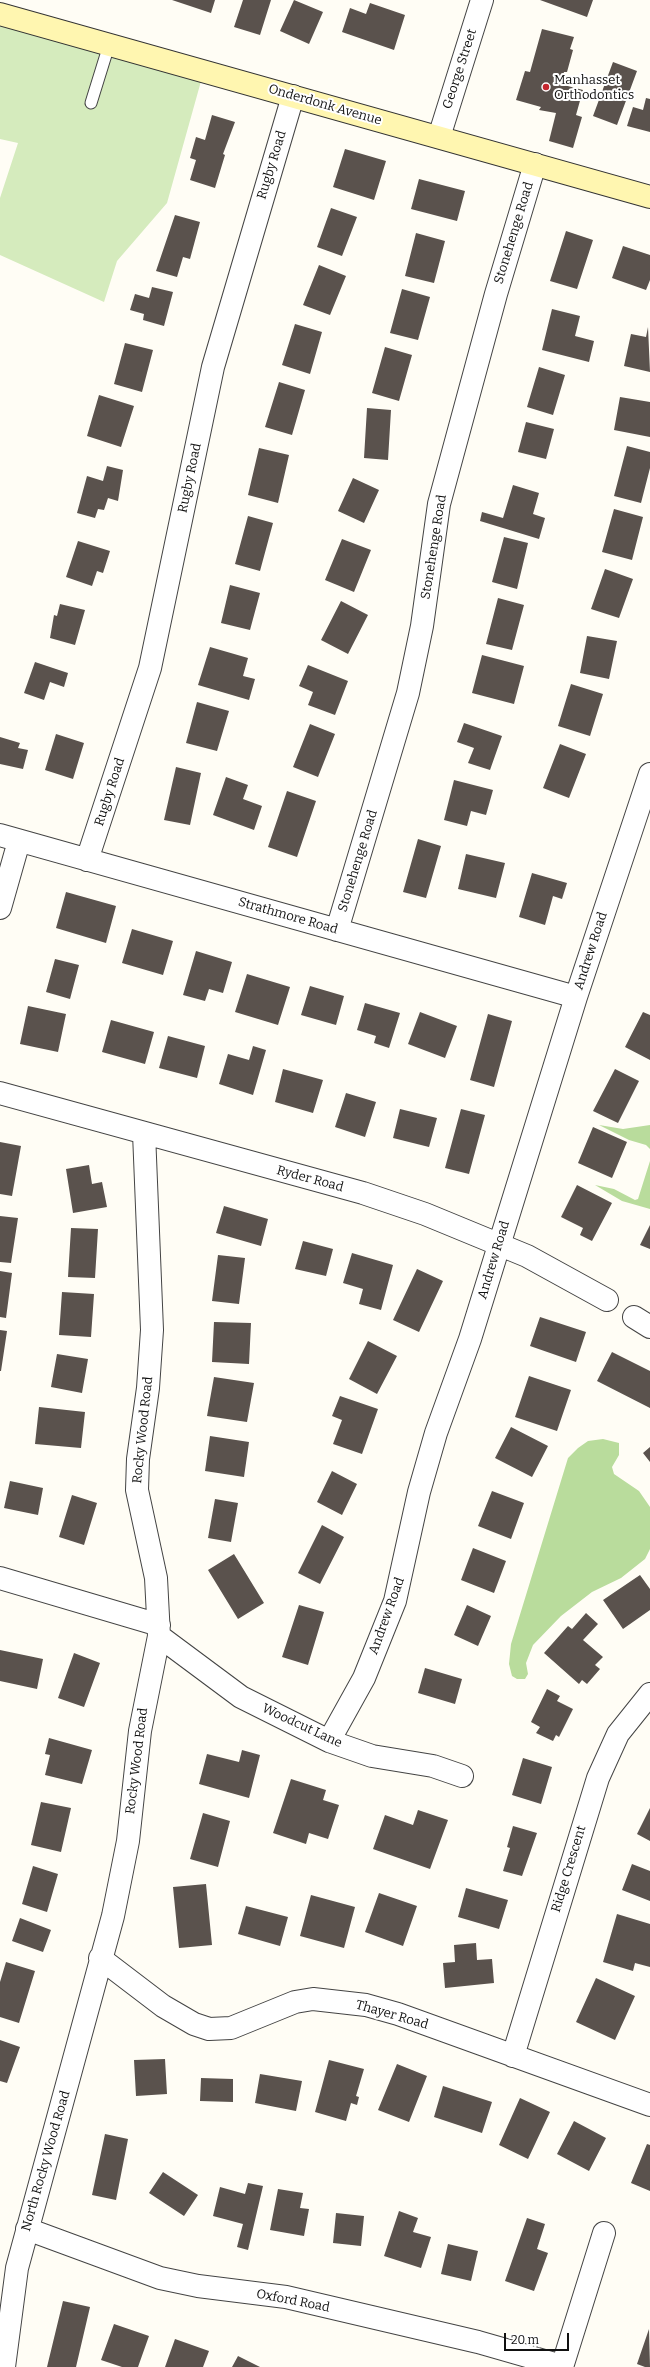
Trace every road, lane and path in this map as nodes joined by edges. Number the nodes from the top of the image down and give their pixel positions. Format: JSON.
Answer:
{"nodes":[{"id":1,"x":482,"y":0,"type":"edge"},
{"id":2,"x":0,"y":14,"type":"edge"},
{"id":3,"x":109,"y":45,"type":"junction"},
{"id":4,"x":293,"y":96,"type":"junction"},
{"id":5,"x":91,"y":103,"type":"dead end"},
{"id":6,"x":439,"y":137,"type":"junction"},
{"id":7,"x":535,"y":164,"type":"junction"},
{"id":8,"x":650,"y":197,"type":"edge"},
{"id":9,"x":650,"y":774,"type":"edge"},
{"id":10,"x":10,"y":838,"type":"edge"},
{"id":11,"x":87,"y":860,"type":"junction"},
{"id":12,"x":0,"y":908,"type":"edge"},
{"id":13,"x":337,"y":930,"type":"junction"},
{"id":14,"x":576,"y":997,"type":"junction"},
{"id":15,"x":0,"y":1094,"type":"edge"},
{"id":16,"x":144,"y":1133,"type":"junction"},
{"id":17,"x":499,"y":1244,"type":"junction"},
{"id":18,"x":607,"y":1300,"type":"dead end"},
{"id":19,"x":0,"y":1578,"type":"edge"},
{"id":20,"x":159,"y":1631,"type":"junction"},
{"id":21,"x":650,"y":1694,"type":"edge"},
{"id":22,"x":329,"y":1741,"type":"junction"},
{"id":23,"x":462,"y":1776,"type":"dead end"},
{"id":24,"x":100,"y":1958,"type":"junction"},
{"id":25,"x":513,"y":2056,"type":"junction"},
{"id":26,"x":650,"y":2105,"type":"edge"},
{"id":27,"x":27,"y":2229,"type":"junction"},
{"id":28,"x":604,"y":2233,"type":"dead end"},
{"id":29,"x":562,"y":2366,"type":"edge"},
{"id":30,"x":4,"y":2367,"type":"edge"}],
"edges":[{"from":1,"to":6,"type":"street","name":"George Street"},
{"from":2,"to":3,"type":"street","name":"Onderdonk Avenue"},
{"from":3,"to":4,"type":"street","name":"Onderdonk Avenue"},
{"from":3,"to":5,"type":"lane"},
{"from":4,"to":6,"type":"street","name":"Onderdonk Avenue"},
{"from":4,"to":11,"type":"street","name":"Rugby Road"},
{"from":6,"to":7,"type":"street","name":"Onderdonk Avenue"},
{"from":7,"to":8,"type":"street","name":"Onderdonk Avenue"},
{"from":7,"to":13,"type":"street","name":"Stonehenge Road"},
{"from":9,"to":14,"type":"street","name":"Andrew Road"},
{"from":10,"to":11,"type":"street","name":"Strathmore Road"},
{"from":10,"to":12,"type":"street"},
{"from":11,"to":13,"type":"street","name":"Strathmore Road"},
{"from":13,"to":14,"type":"street","name":"Strathmore Road"},
{"from":14,"to":17,"type":"street","name":"Andrew Road"},
{"from":15,"to":16,"type":"street","name":"Ryder Road"},
{"from":16,"to":17,"type":"street","name":"Ryder Road"},
{"from":16,"to":20,"type":"street","name":"Rocky Wood Road"},
{"from":17,"to":18,"type":"street","name":"Ryder Road"},
{"from":17,"to":22,"type":"street","name":"Andrew Road"},
{"from":19,"to":20,"type":"street","name":"Woodcut Lane"},
{"from":20,"to":22,"type":"street","name":"Woodcut Lane"},
{"from":20,"to":24,"type":"street","name":"Rocky Wood Road"},
{"from":21,"to":25,"type":"street","name":"Ridge Crescent"},
{"from":22,"to":23,"type":"street","name":"Woodcut Lane"},
{"from":24,"to":25,"type":"street","name":"Thayer Road"},
{"from":24,"to":27,"type":"street","name":"North Rocky Wood Road"},
{"from":25,"to":26,"type":"street","name":"Thayer Road"},
{"from":27,"to":29,"type":"street","name":"Oxford Road"},
{"from":27,"to":30,"type":"street","name":"North Rocky Wood Road"},
{"from":28,"to":29,"type":"street"}]}
